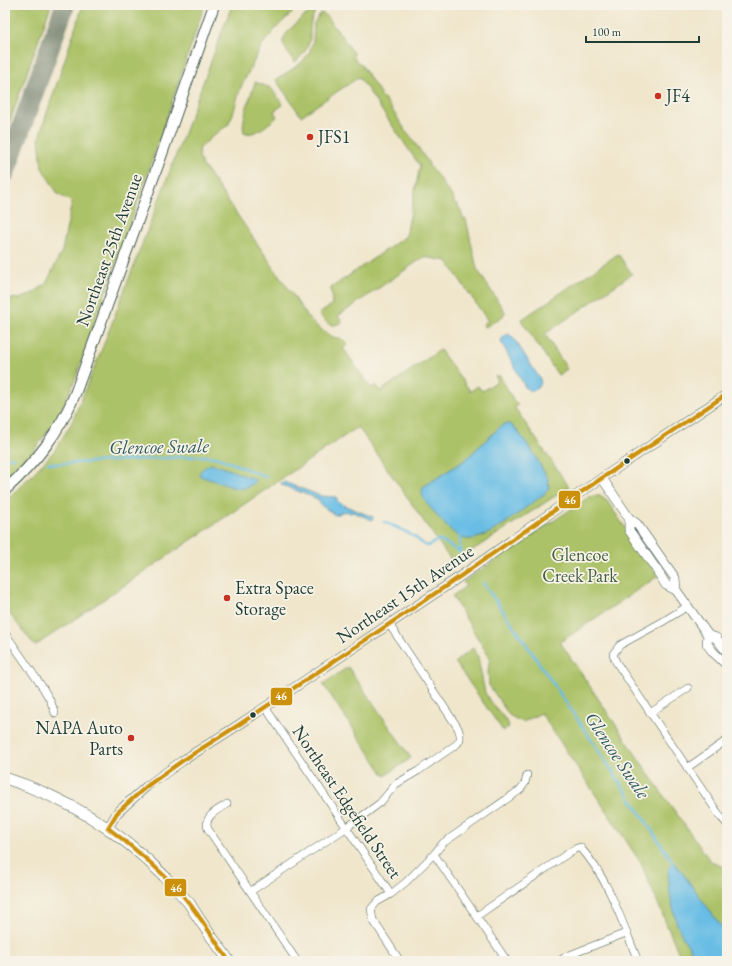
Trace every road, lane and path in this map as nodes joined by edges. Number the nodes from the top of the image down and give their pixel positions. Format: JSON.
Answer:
{"nodes":[{"id":1,"x":214,"y":5,"type":"edge"},
{"id":2,"x":727,"y":394,"type":"edge"},
{"id":3,"x":602,"y":478,"type":"junction"},
{"id":4,"x":5,"y":490,"type":"edge"},
{"id":5,"x":688,"y":606,"type":"junction"},
{"id":6,"x":389,"y":624,"type":"junction"},
{"id":7,"x":5,"y":633,"type":"edge"},
{"id":8,"x":708,"y":635,"type":"junction"},
{"id":9,"x":727,"y":652,"type":"edge"},
{"id":10,"x":727,"y":665,"type":"edge"},
{"id":11,"x":688,"y":688,"type":"dead end"},
{"id":12,"x":265,"y":707,"type":"junction"},
{"id":13,"x":55,"y":713,"type":"dead end"},
{"id":14,"x":650,"y":713,"type":"junction"},
{"id":15,"x":727,"y":740,"type":"edge"},
{"id":16,"x":687,"y":768,"type":"junction"},
{"id":17,"x":528,"y":775,"type":"dead end"},
{"id":18,"x":5,"y":778,"type":"edge"},
{"id":19,"x":227,"y":804,"type":"dead end"},
{"id":20,"x":727,"y":824,"type":"edge"},
{"id":21,"x":108,"y":828,"type":"junction"},
{"id":22,"x":346,"y":828,"type":"junction"},
{"id":23,"x":434,"y":854,"type":"junction"},
{"id":24,"x":251,"y":891,"type":"junction"},
{"id":25,"x":391,"y":894,"type":"junction"},
{"id":26,"x":476,"y":916,"type":"junction"},
{"id":27,"x":626,"y":933,"type":"junction"},
{"id":28,"x":229,"y":961,"type":"edge"},
{"id":29,"x":297,"y":961,"type":"edge"},
{"id":30,"x":400,"y":961,"type":"edge"},
{"id":31,"x":507,"y":961,"type":"edge"},
{"id":32,"x":559,"y":961,"type":"edge"},
{"id":33,"x":638,"y":961,"type":"edge"}],
"edges":[{"from":1,"to":4,"type":"main road","name":"Northeast 25th Avenue"},
{"from":2,"to":3,"type":"street","name":"Northeast 15th Avenue"},
{"from":3,"to":5,"type":"street"},
{"from":3,"to":6,"type":"street","name":"Northeast 15th Avenue"},
{"from":5,"to":8,"type":"street"},
{"from":5,"to":14,"type":"street"},
{"from":6,"to":12,"type":"street","name":"Northeast 15th Avenue"},
{"from":6,"to":22,"type":"street"},
{"from":7,"to":13,"type":"street"},
{"from":8,"to":9,"type":"street"},
{"from":8,"to":10,"type":"street"},
{"from":11,"to":14,"type":"street"},
{"from":12,"to":21,"type":"street","name":"Northeast 15th Avenue"},
{"from":12,"to":22,"type":"street","name":"Northeast Edgefield Street"},
{"from":14,"to":16,"type":"street"},
{"from":15,"to":16,"type":"street"},
{"from":16,"to":20,"type":"street"},
{"from":17,"to":23,"type":"street"},
{"from":18,"to":21,"type":"main road"},
{"from":19,"to":24,"type":"street"},
{"from":21,"to":28,"type":"main road"},
{"from":22,"to":24,"type":"street"},
{"from":22,"to":25,"type":"street","name":"Northeast Edgefield Street"},
{"from":23,"to":25,"type":"street"},
{"from":23,"to":26,"type":"street"},
{"from":24,"to":29,"type":"street"},
{"from":25,"to":30,"type":"street"},
{"from":26,"to":27,"type":"street"},
{"from":26,"to":31,"type":"street"},
{"from":27,"to":32,"type":"street"},
{"from":27,"to":33,"type":"street"}]}
